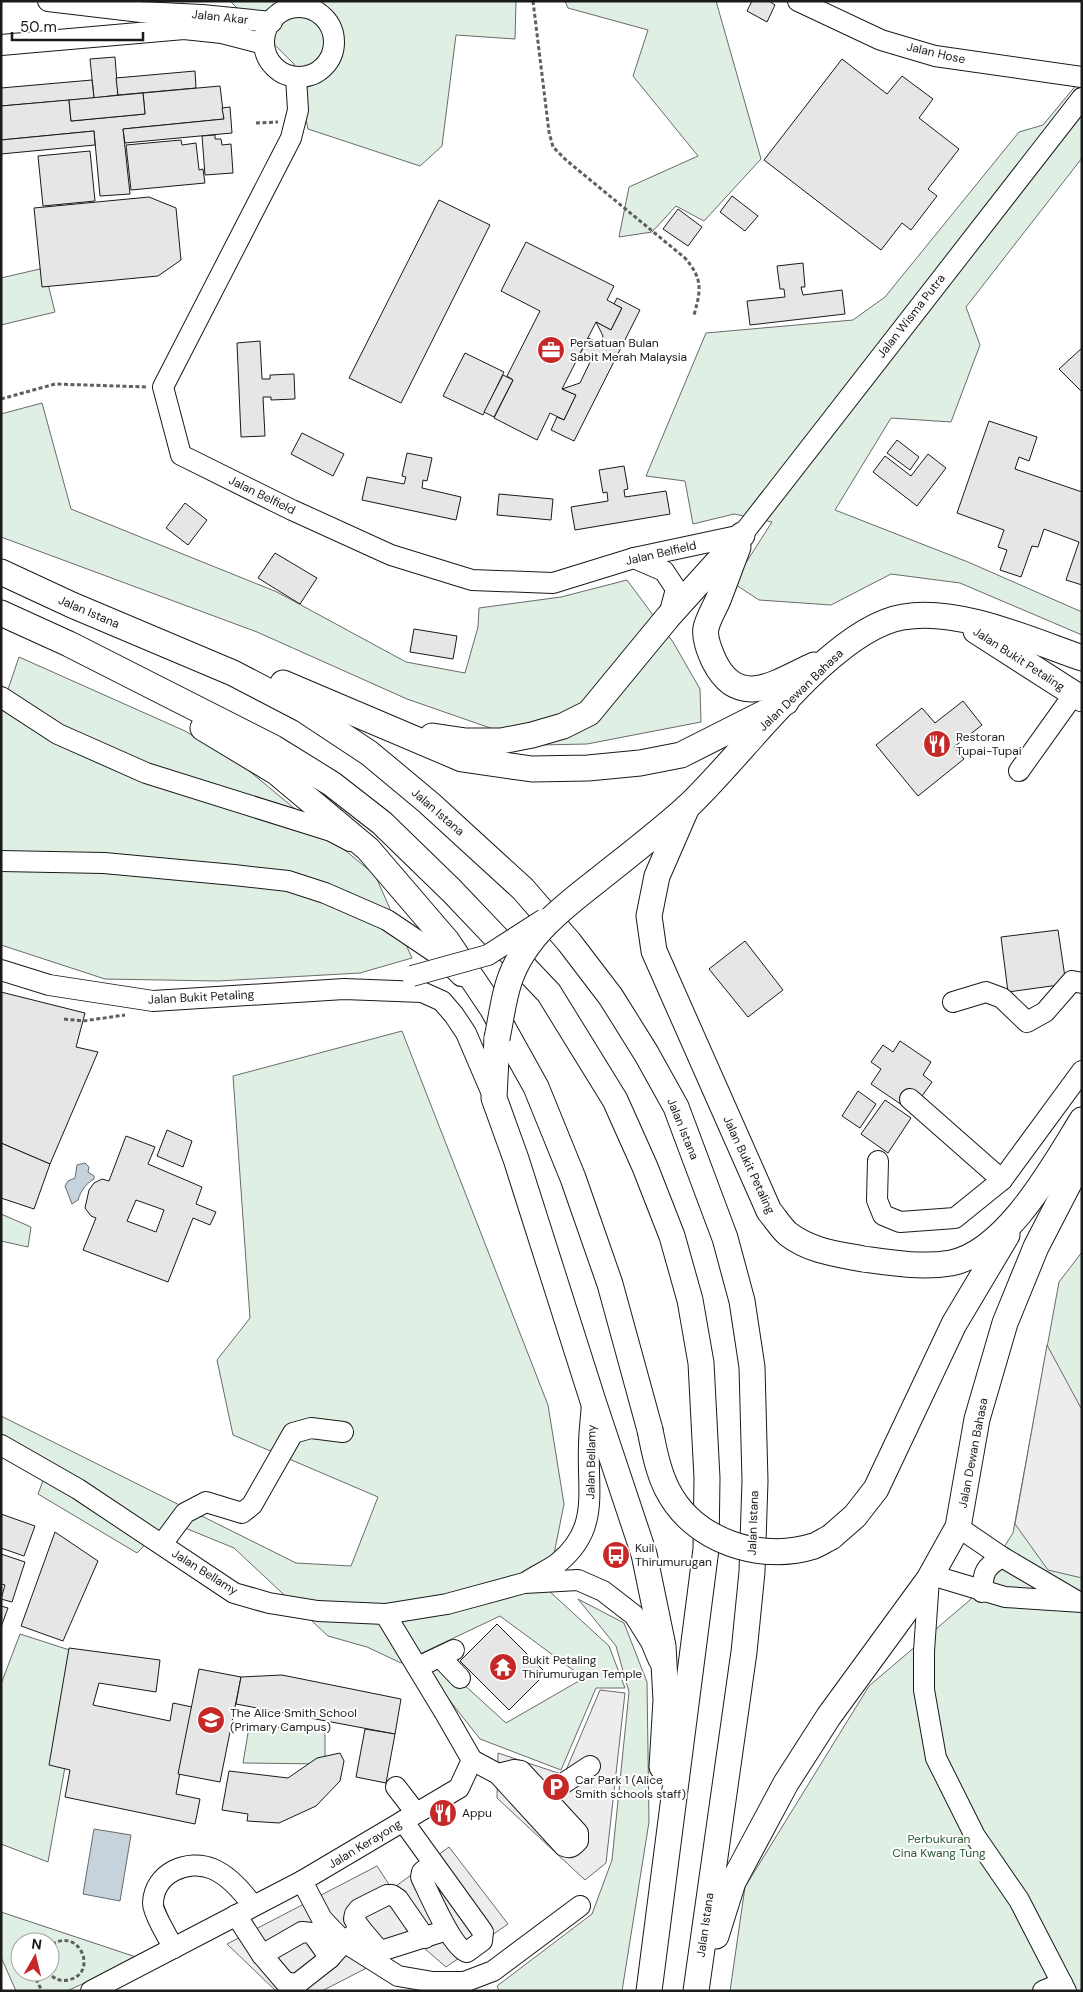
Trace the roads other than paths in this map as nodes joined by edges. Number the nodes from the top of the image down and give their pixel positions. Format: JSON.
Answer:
{"nodes":[{"id":1,"x":48,"y":1,"type":"edge"},
{"id":2,"x":798,"y":1,"type":"edge"},
{"id":3,"x":319,"y":6,"type":"edge"},
{"id":4,"x":272,"y":22,"type":"junction"},
{"id":5,"x":264,"y":44,"type":"junction"},
{"id":6,"x":1,"y":45,"type":"edge"},
{"id":7,"x":1082,"y":76,"type":"edge"},
{"id":8,"x":296,"y":77,"type":"junction"},
{"id":9,"x":1082,"y":98,"type":"edge"},
{"id":10,"x":742,"y":535,"type":"junction"},
{"id":11,"x":634,"y":558,"type":"junction"},
{"id":12,"x":1,"y":572,"type":"edge"},
{"id":13,"x":1,"y":613,"type":"edge"},
{"id":14,"x":668,"y":617,"type":"junction"},
{"id":15,"x":957,"y":618,"type":"junction"},
{"id":16,"x":139,"y":633,"type":"junction"},
{"id":17,"x":1012,"y":633,"type":"junction"},
{"id":18,"x":69,"y":644,"type":"junction"},
{"id":19,"x":1082,"y":658,"type":"edge"},
{"id":20,"x":829,"y":659,"type":"junction"},
{"id":21,"x":1079,"y":690,"type":"edge"},
{"id":22,"x":1,"y":697,"type":"edge"},
{"id":23,"x":786,"y":702,"type":"junction"},
{"id":24,"x":398,"y":731,"type":"junction"},
{"id":25,"x":1019,"y":772,"type":"dead end"},
{"id":26,"x":687,"y":807,"type":"junction"},
{"id":27,"x":368,"y":849,"type":"junction"},
{"id":28,"x":1,"y":861,"type":"edge"},
{"id":29,"x":565,"y":905,"type":"junction"},
{"id":30,"x":1,"y":970,"type":"edge"},
{"id":31,"x":1082,"y":983,"type":"edge"},
{"id":32,"x":344,"y":989,"type":"junction"},
{"id":33,"x":953,"y":1002,"type":"dead end"},
{"id":34,"x":492,"y":1008,"type":"junction"},
{"id":35,"x":1082,"y":1072,"type":"edge"},
{"id":36,"x":494,"y":1098,"type":"junction"},
{"id":37,"x":910,"y":1099,"type":"dead end"},
{"id":38,"x":1082,"y":1120,"type":"edge"},
{"id":39,"x":1082,"y":1133,"type":"edge"},
{"id":40,"x":1082,"y":1158,"type":"edge"},
{"id":41,"x":878,"y":1161,"type":"dead end"},
{"id":42,"x":1002,"y":1180,"type":"junction"},
{"id":43,"x":1045,"y":1180,"type":"junction"},
{"id":44,"x":1082,"y":1187,"type":"edge"},
{"id":45,"x":1024,"y":1207,"type":"junction"},
{"id":46,"x":1005,"y":1322,"type":"junction"},
{"id":47,"x":593,"y":1401,"type":"junction"},
{"id":48,"x":343,"y":1432,"type":"dead end"},
{"id":49,"x":1,"y":1445,"type":"edge"},
{"id":50,"x":958,"y":1527,"type":"junction"},
{"id":51,"x":162,"y":1544,"type":"junction"},
{"id":52,"x":1008,"y":1560,"type":"junction"},
{"id":53,"x":930,"y":1577,"type":"junction"},
{"id":54,"x":524,"y":1583,"type":"junction"},
{"id":55,"x":982,"y":1592,"type":"junction"},
{"id":56,"x":1005,"y":1597,"type":"junction"},
{"id":57,"x":1080,"y":1602,"type":"edge"},
{"id":58,"x":385,"y":1614,"type":"junction"},
{"id":59,"x":418,"y":1667,"type":"junction"},
{"id":60,"x":665,"y":1674,"type":"junction"},
{"id":61,"x":460,"y":1678,"type":"dead end"},
{"id":62,"x":472,"y":1760,"type":"junction"},
{"id":63,"x":590,"y":1766,"type":"dead end"},
{"id":64,"x":498,"y":1774,"type":"junction"},
{"id":65,"x":396,"y":1787,"type":"dead end"},
{"id":66,"x":544,"y":1796,"type":"junction"},
{"id":67,"x":410,"y":1817,"type":"junction"},
{"id":68,"x":433,"y":1863,"type":"junction"},
{"id":69,"x":302,"y":1881,"type":"junction"},
{"id":70,"x":580,"y":1906,"type":"dead end"},
{"id":71,"x":245,"y":1910,"type":"junction"},
{"id":72,"x":361,"y":1929,"type":"junction"},
{"id":73,"x":447,"y":1930,"type":"junction"},
{"id":74,"x":425,"y":1938,"type":"junction"},
{"id":75,"x":344,"y":1942,"type":"junction"},
{"id":76,"x":174,"y":1948,"type":"junction"},
{"id":77,"x":262,"y":1955,"type":"junction"},
{"id":78,"x":330,"y":1958,"type":"junction"},
{"id":79,"x":652,"y":1959,"type":"junction"},
{"id":80,"x":408,"y":1984,"type":"edge"},
{"id":81,"x":476,"y":1985,"type":"edge"},
{"id":82,"x":1064,"y":1987,"type":"edge"},
{"id":83,"x":91,"y":1991,"type":"edge"},
{"id":84,"x":648,"y":1991,"type":"edge"},
{"id":85,"x":697,"y":1991,"type":"edge"},
{"id":86,"x":1043,"y":1991,"type":"edge"}],
"edges":[{"from":1,"to":4,"type":"street","name":"Jalan Akar"},
{"from":2,"to":7,"type":"street","name":"Jalan Hose"},
{"from":3,"to":4,"type":"street"},
{"from":3,"to":8,"type":"street"},
{"from":4,"to":5,"type":"street"},
{"from":5,"to":6,"type":"street"},
{"from":5,"to":8,"type":"street"},
{"from":8,"to":11,"type":"street","name":"Jalan Belfield"},
{"from":9,"to":10,"type":"street","name":"Jalan Wisma Putra"},
{"from":10,"to":11,"type":"street","name":"Jalan Belfield"},
{"from":10,"to":14,"type":"main road"},
{"from":10,"to":20,"type":"main road"},
{"from":11,"to":14,"type":"street"},
{"from":12,"to":16,"type":"main road","name":"Jalan Istana"},
{"from":13,"to":18,"type":"main road"},
{"from":14,"to":24,"type":"main road"},
{"from":15,"to":17,"type":"main road","name":"Jalan Dewan Bahasa"},
{"from":15,"to":20,"type":"main road","name":"Jalan Dewan Bahasa"},
{"from":15,"to":21,"type":"main road","name":"Jalan Bukit Petaling"},
{"from":16,"to":24,"type":"main road"},
{"from":16,"to":85,"type":"main road","name":"Jalan Istana"},
{"from":17,"to":19,"type":"main road","name":"Jalan Dewan Bahasa"},
{"from":17,"to":21,"type":"main road"},
{"from":18,"to":27,"type":"main road"},
{"from":18,"to":79,"type":"main road"},
{"from":20,"to":23,"type":"main road","name":"Jalan Dewan Bahasa"},
{"from":21,"to":25,"type":"street"},
{"from":22,"to":27,"type":"street"},
{"from":23,"to":24,"type":"main road"},
{"from":23,"to":26,"type":"main road","name":"Jalan Dewan Bahasa"},
{"from":26,"to":29,"type":"main road","bridge":true},
{"from":26,"to":45,"type":"main road","name":"Jalan Bukit Petaling"},
{"from":27,"to":34,"type":"main road"},
{"from":28,"to":34,"type":"street"},
{"from":29,"to":32,"type":"street","name":"Jalan Bukit Petaling","bridge":true},
{"from":29,"to":36,"type":"main road","bridge":true},
{"from":30,"to":32,"type":"street","name":"Jalan Bukit Petaling"},
{"from":31,"to":33,"type":"street"},
{"from":32,"to":36,"type":"street","name":"Jalan Bukit Petaling"},
{"from":34,"to":45,"type":"main road","bridge":true},
{"from":35,"to":42,"type":"street"},
{"from":36,"to":47,"type":"main road"},
{"from":37,"to":42,"type":"street"},
{"from":38,"to":43,"type":"main road","name":"Jalan Bukit Petaling"},
{"from":39,"to":43,"type":"main road"},
{"from":40,"to":46,"type":"main road","name":"Jalan Dewan Bahasa"},
{"from":41,"to":42,"type":"street"},
{"from":43,"to":45,"type":"main road","name":"Jalan Bukit Petaling"},
{"from":44,"to":46,"type":"main road","name":"Jalan Dewan Bahasa"},
{"from":46,"to":50,"type":"main road","name":"Jalan Dewan Bahasa"},
{"from":47,"to":54,"type":"street","name":"Jalan Bellamy"},
{"from":47,"to":60,"type":"main road"},
{"from":48,"to":51,"type":"street"},
{"from":49,"to":51,"type":"street","name":"Jalan Bellamy"},
{"from":50,"to":52,"type":"street"},
{"from":50,"to":53,"type":"main road","name":"Jalan Dewan Bahasa"},
{"from":51,"to":58,"type":"street","name":"Jalan Bellamy"},
{"from":52,"to":55,"type":"street"},
{"from":52,"to":56,"type":"street"},
{"from":52,"to":57,"type":"street"},
{"from":53,"to":55,"type":"street"},
{"from":53,"to":82,"type":"street"},
{"from":53,"to":85,"type":"main road","name":"Jalan Dewan Bahasa"},
{"from":54,"to":58,"type":"street","name":"Jalan Bellamy"},
{"from":54,"to":60,"type":"street","name":"Jalan Bellamy"},
{"from":55,"to":56,"type":"street"},
{"from":56,"to":57,"type":"street"},
{"from":58,"to":59,"type":"street"},
{"from":59,"to":61,"type":"street"},
{"from":59,"to":62,"type":"street"},
{"from":60,"to":79,"type":"main road"},
{"from":62,"to":64,"type":"street"},
{"from":62,"to":67,"type":"street","name":"Jalan Kerayong"},
{"from":63,"to":66,"type":"street"},
{"from":64,"to":66,"type":"street"},
{"from":64,"to":66,"type":"street"},
{"from":65,"to":67,"type":"street"},
{"from":67,"to":68,"type":"street"},
{"from":67,"to":69,"type":"street","name":"Jalan Kerayong"},
{"from":68,"to":73,"type":"street"},
{"from":68,"to":73,"type":"street"},
{"from":69,"to":71,"type":"street","name":"Jalan Kerayong"},
{"from":69,"to":75,"type":"street"},
{"from":70,"to":81,"type":"street"},
{"from":71,"to":76,"type":"street","name":"Jalan Kerayong"},
{"from":71,"to":76,"type":"street"},
{"from":71,"to":77,"type":"street"},
{"from":72,"to":74,"type":"street"},
{"from":72,"to":74,"type":"street"},
{"from":72,"to":75,"type":"street"},
{"from":73,"to":74,"type":"street"},
{"from":75,"to":78,"type":"street"},
{"from":75,"to":80,"type":"street"},
{"from":76,"to":83,"type":"street","name":"Jalan Kerayong"},
{"from":77,"to":78,"type":"street"},
{"from":77,"to":78,"type":"street"},
{"from":79,"to":84,"type":"main road"},
{"from":80,"to":81,"type":"street"},
{"from":82,"to":86,"type":"street"}]}
